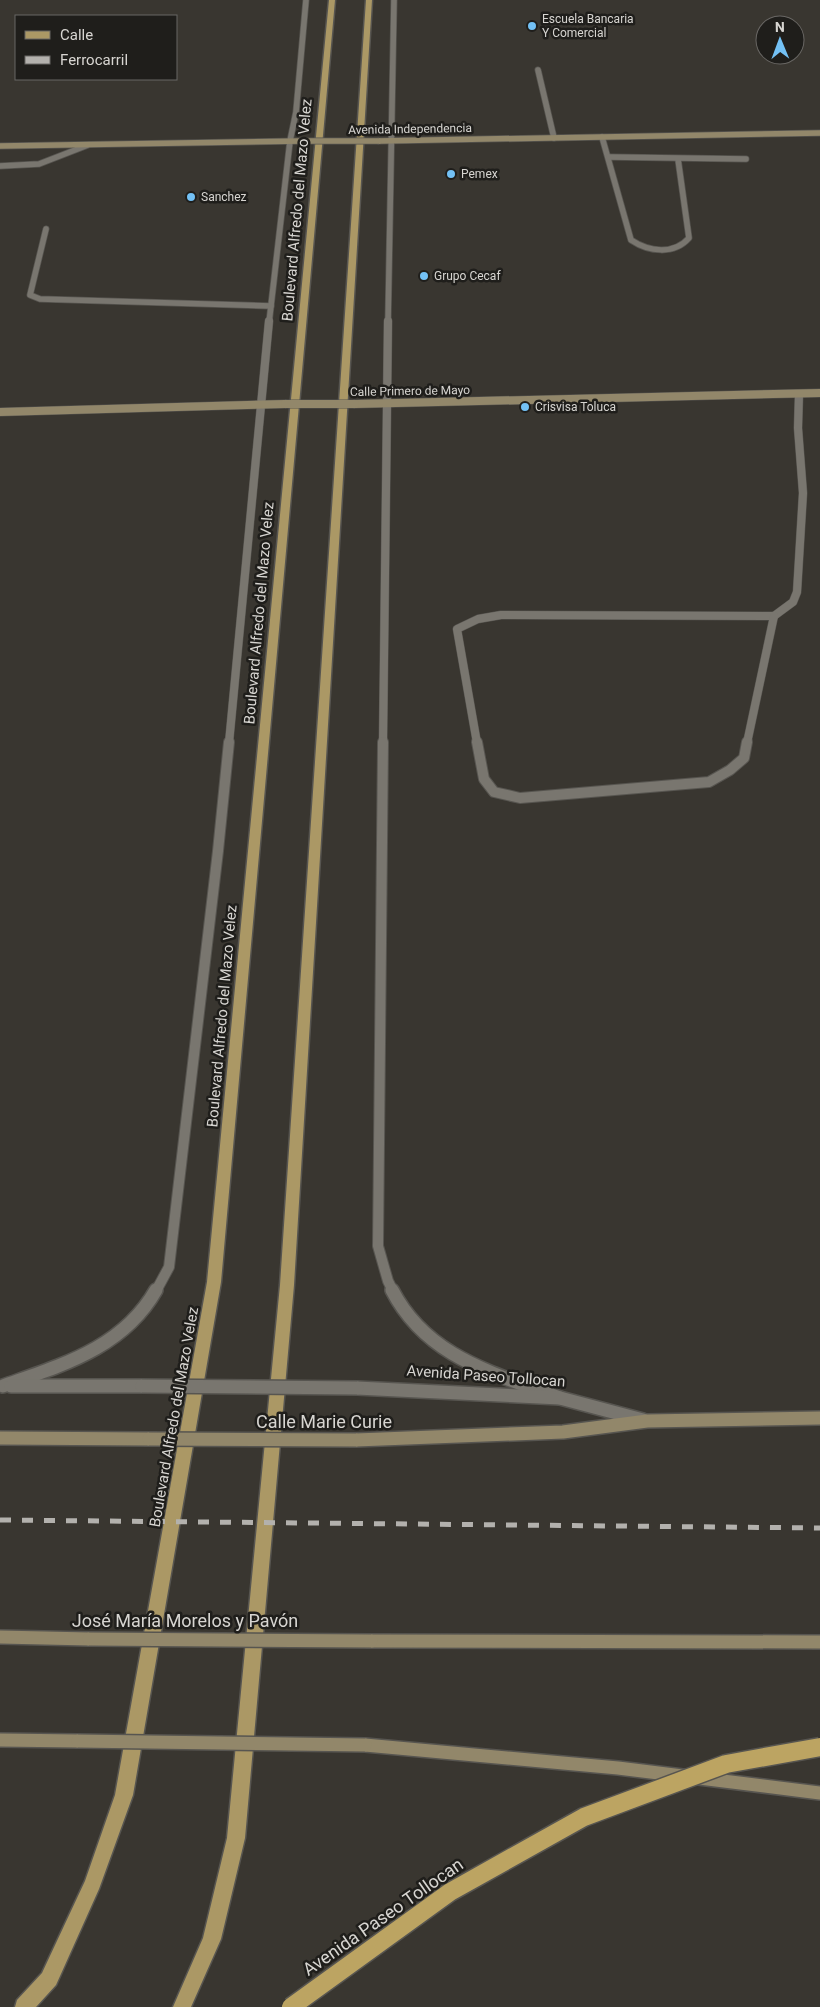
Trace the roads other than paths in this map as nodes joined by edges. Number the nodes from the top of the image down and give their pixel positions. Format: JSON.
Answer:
{"nodes":[{"id":1,"x":306,"y":0,"type":"edge"},
{"id":2,"x":332,"y":0,"type":"edge"},
{"id":3,"x":369,"y":0,"type":"edge"},
{"id":4,"x":394,"y":0,"type":"edge"},
{"id":5,"x":538,"y":70,"type":"dead end"},
{"id":6,"x":820,"y":133,"type":"edge"},
{"id":7,"x":602,"y":137,"type":"junction"},
{"id":8,"x":554,"y":138,"type":"junction"},
{"id":9,"x":391,"y":140,"type":"junction"},
{"id":10,"x":290,"y":142,"type":"junction"},
{"id":11,"x":88,"y":145,"type":"junction"},
{"id":12,"x":0,"y":146,"type":"edge"},
{"id":13,"x":609,"y":157,"type":"junction"},
{"id":14,"x":678,"y":159,"type":"junction"},
{"id":15,"x":746,"y":159,"type":"dead end"},
{"id":16,"x":0,"y":166,"type":"edge"},
{"id":17,"x":46,"y":229,"type":"dead end"},
{"id":18,"x":271,"y":306,"type":"junction"},
{"id":19,"x":820,"y":393,"type":"edge"},
{"id":20,"x":799,"y":394,"type":"junction"},
{"id":21,"x":386,"y":402,"type":"junction"},
{"id":22,"x":262,"y":406,"type":"junction"},
{"id":23,"x":0,"y":412,"type":"edge"},
{"id":24,"x":774,"y":616,"type":"junction"},
{"id":25,"x":1,"y":1386,"type":"edge"},
{"id":26,"x":560,"y":1398,"type":"junction"},
{"id":27,"x":820,"y":1418,"type":"edge"},
{"id":28,"x":647,"y":1421,"type":"junction"},
{"id":29,"x":0,"y":1438,"type":"edge"},
{"id":30,"x":0,"y":1637,"type":"edge"},
{"id":31,"x":820,"y":1642,"type":"edge"},
{"id":32,"x":0,"y":1740,"type":"edge"},
{"id":33,"x":820,"y":1747,"type":"edge"},
{"id":34,"x":820,"y":1793,"type":"edge"},
{"id":35,"x":24,"y":2007,"type":"edge"},
{"id":36,"x":182,"y":2007,"type":"edge"},
{"id":37,"x":291,"y":2007,"type":"edge"}],
"edges":[{"from":1,"to":10,"type":"street","name":"Boulevard Alfredo del Mazo Velez"},
{"from":2,"to":35,"type":"main road","name":"Boulevard Alfredo del Mazo Velez"},
{"from":3,"to":36,"type":"main road"},
{"from":4,"to":9,"type":"street"},
{"from":5,"to":8,"type":"street"},
{"from":6,"to":7,"type":"main road","name":"Avenida Independencia"},
{"from":7,"to":8,"type":"main road","name":"Avenida Independencia"},
{"from":7,"to":13,"type":"street"},
{"from":8,"to":9,"type":"main road","name":"Avenida Independencia"},
{"from":9,"to":10,"type":"main road","name":"Avenida Independencia","bridge":true},
{"from":9,"to":21,"type":"street"},
{"from":10,"to":11,"type":"main road","name":"Avenida Independencia"},
{"from":10,"to":18,"type":"street","name":"Boulevard Alfredo del Mazo Velez"},
{"from":11,"to":12,"type":"main road","name":"Avenida Independencia"},
{"from":11,"to":16,"type":"street"},
{"from":13,"to":14,"type":"street"},
{"from":13,"to":14,"type":"street"},
{"from":14,"to":15,"type":"street"},
{"from":17,"to":18,"type":"street"},
{"from":18,"to":22,"type":"street","name":"Boulevard Alfredo del Mazo Velez"},
{"from":19,"to":20,"type":"main road","name":"Calle Primero de Mayo"},
{"from":20,"to":21,"type":"main road","name":"Calle Primero de Mayo"},
{"from":20,"to":24,"type":"street"},
{"from":21,"to":22,"type":"main road","name":"Calle Primero de Mayo","bridge":true},
{"from":21,"to":26,"type":"street"},
{"from":22,"to":23,"type":"main road","name":"Calle Primero de Mayo"},
{"from":22,"to":25,"type":"street","name":"Boulevard Alfredo del Mazo Velez"},
{"from":24,"to":24,"type":"street"},
{"from":25,"to":26,"type":"street","name":"Avenida Paseo Tollocan","bridge":true},
{"from":26,"to":28,"type":"street","name":"Avenida Paseo Tollocan"},
{"from":27,"to":28,"type":"main road","name":"Avenida Paseo Tollocan"},
{"from":28,"to":29,"type":"main road","name":"Calle Marie Curie","bridge":true},
{"from":30,"to":31,"type":"main road","name":"José María Morelos y Pavón","bridge":true},
{"from":32,"to":34,"type":"main road","bridge":true},
{"from":33,"to":37,"type":"highway","name":"Avenida Paseo Tollocan","bridge":true}]}
